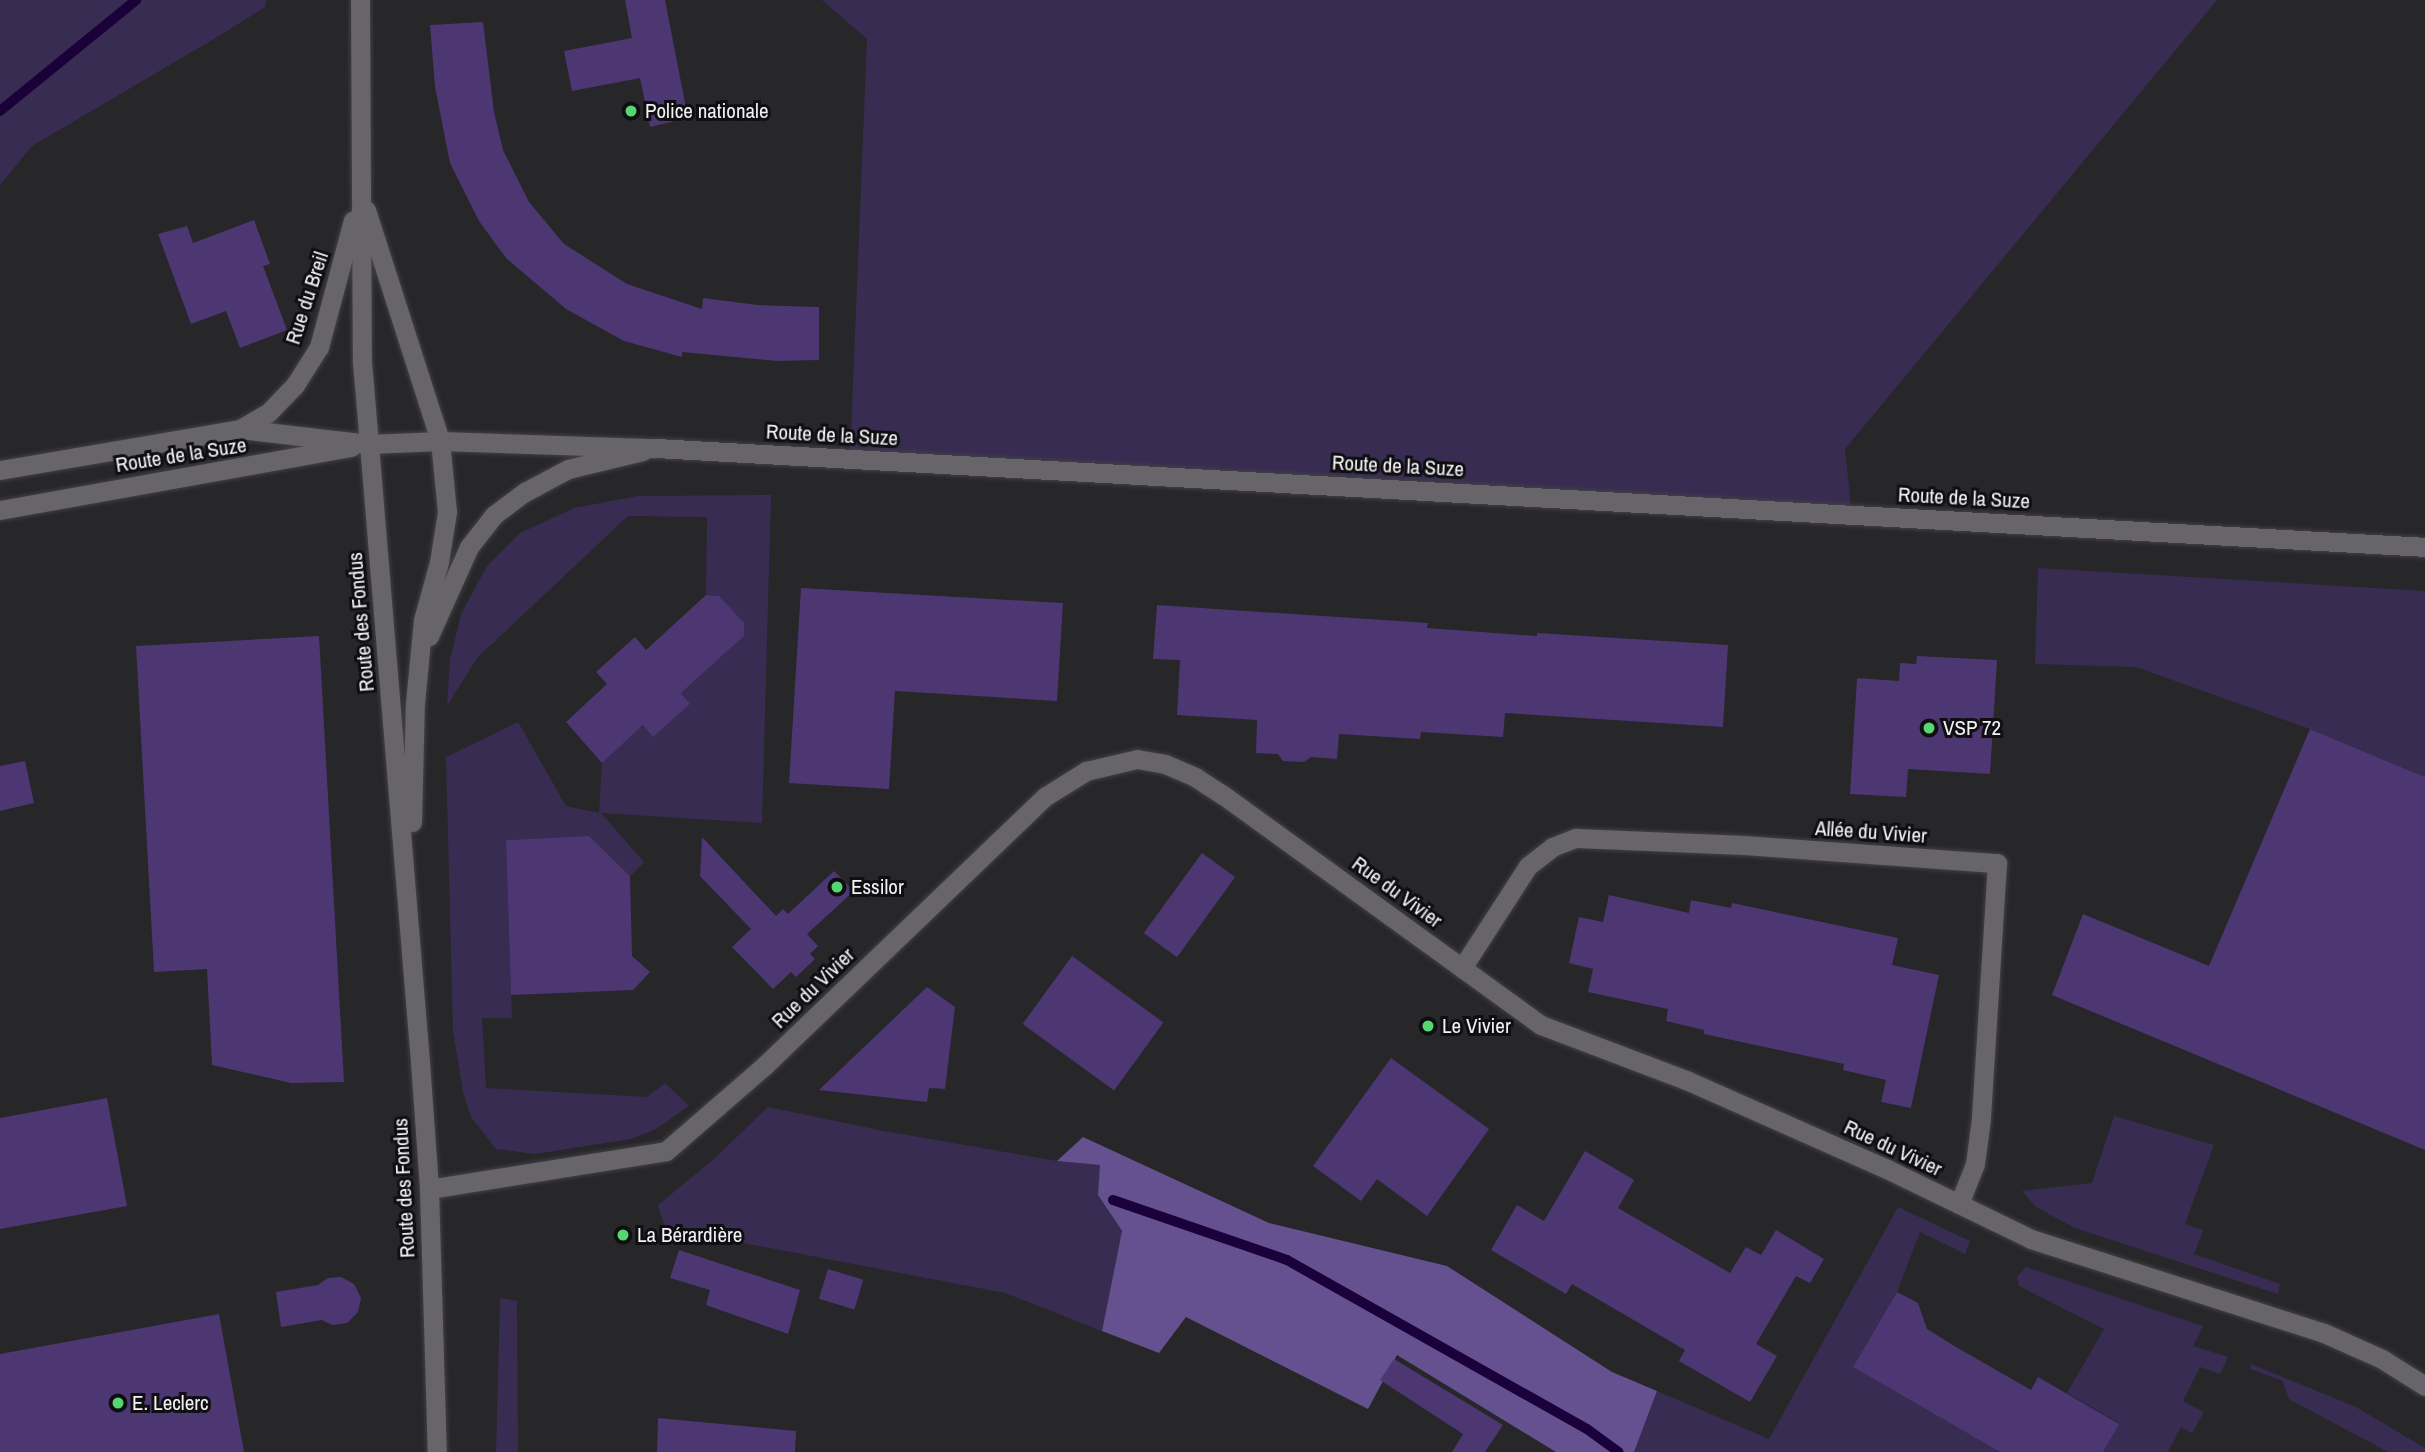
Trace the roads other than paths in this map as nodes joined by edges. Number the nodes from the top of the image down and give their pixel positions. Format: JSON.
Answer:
{"nodes":[{"id":1,"x":360,"y":0,"type":"edge"},
{"id":2,"x":360,"y":192,"type":"junction"},
{"id":3,"x":240,"y":429,"type":"junction"},
{"id":4,"x":440,"y":441,"type":"junction"},
{"id":5,"x":369,"y":443,"type":"junction"},
{"id":6,"x":656,"y":448,"type":"junction"},
{"id":7,"x":0,"y":470,"type":"edge"},
{"id":8,"x":0,"y":510,"type":"edge"},
{"id":9,"x":2425,"y":547,"type":"edge"},
{"id":10,"x":419,"y":659,"type":"junction"},
{"id":11,"x":410,"y":921,"type":"junction"},
{"id":12,"x":1462,"y":968,"type":"junction"},
{"id":13,"x":429,"y":1189,"type":"junction"},
{"id":14,"x":1959,"y":1204,"type":"junction"},
{"id":15,"x":2425,"y":1386,"type":"edge"},
{"id":16,"x":436,"y":1452,"type":"edge"}],
"edges":[{"from":1,"to":2,"type":"street","name":"Rue du Breil"},
{"from":2,"to":3,"type":"street","name":"Rue du Breil"},
{"from":2,"to":4,"type":"street","name":"Rue du Breil"},
{"from":2,"to":5,"type":"street","name":"Rue du Breil"},
{"from":3,"to":5,"type":"street","name":"Route de la Suze"},
{"from":3,"to":7,"type":"street","name":"Route de la Suze"},
{"from":4,"to":5,"type":"street","name":"Route de la Suze"},
{"from":4,"to":6,"type":"street","name":"Route de la Suze"},
{"from":4,"to":10,"type":"street","name":"Route des Fondus"},
{"from":5,"to":8,"type":"street","name":"Route de la Suze"},
{"from":5,"to":11,"type":"street","name":"Route des Fondus"},
{"from":6,"to":9,"type":"street","name":"Route de la Suze"},
{"from":6,"to":10,"type":"street","name":"Route des Fondus"},
{"from":10,"to":11,"type":"street","name":"Route des Fondus"},
{"from":11,"to":13,"type":"street","name":"Route des Fondus"},
{"from":12,"to":13,"type":"street","name":"Rue du Vivier"},
{"from":12,"to":14,"type":"street","name":"Rue du Vivier"},
{"from":12,"to":14,"type":"street","name":"Allée du Vivier"},
{"from":13,"to":16,"type":"street","name":"Route des Fondus"},
{"from":14,"to":15,"type":"street","name":"Rue du Vivier"}]}
